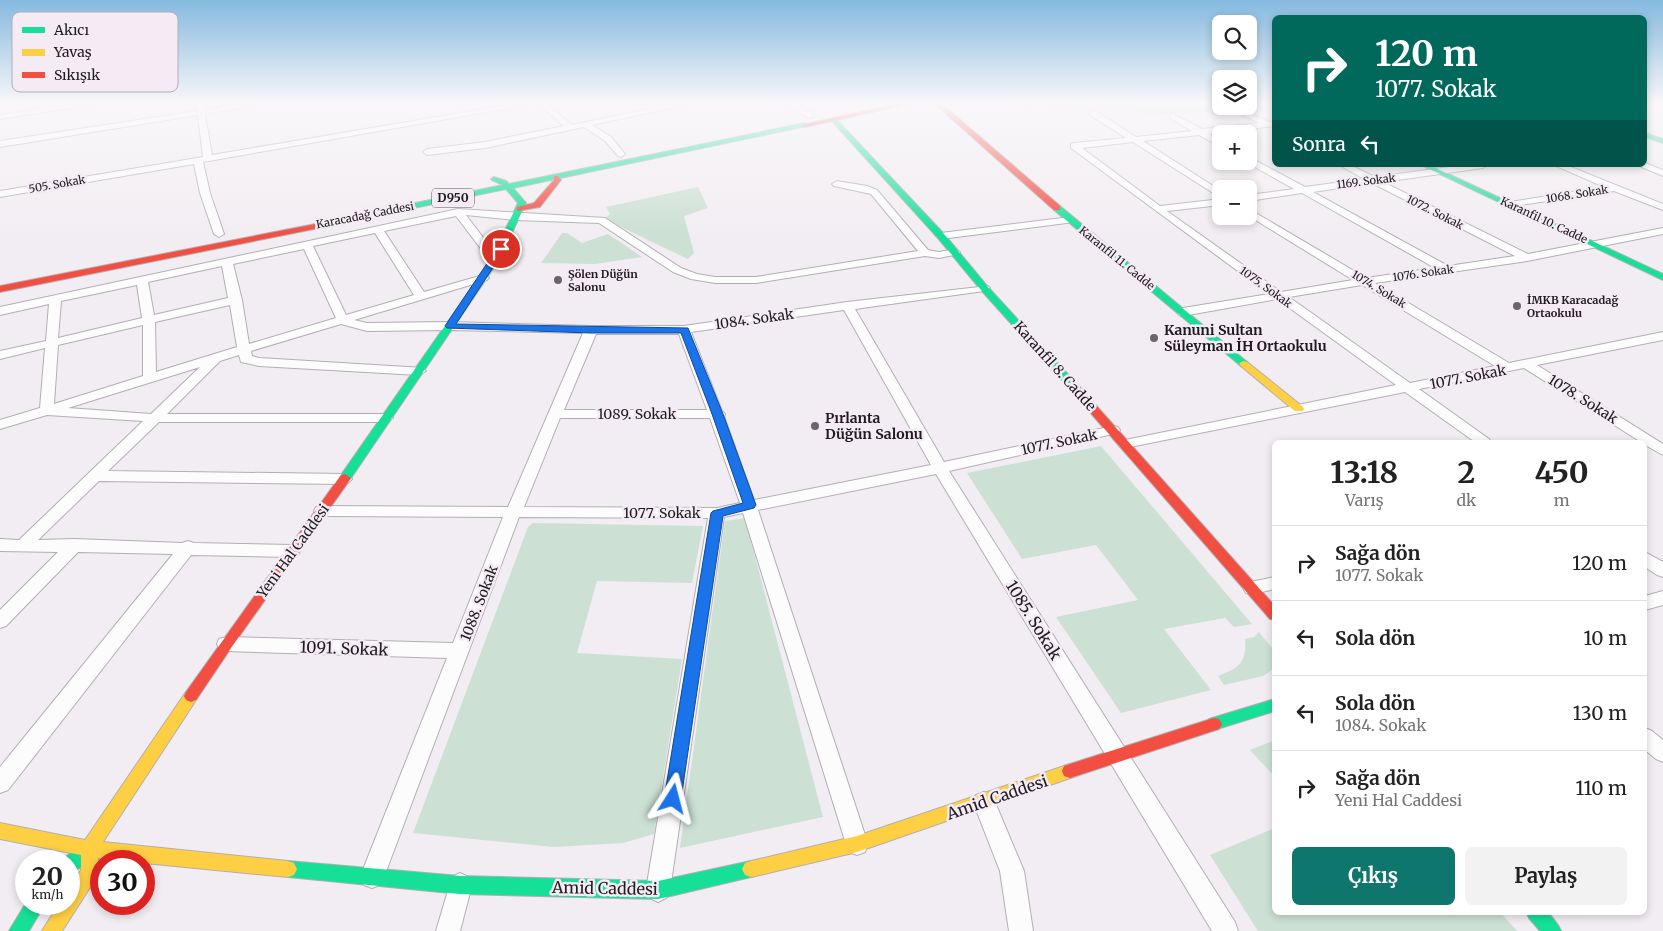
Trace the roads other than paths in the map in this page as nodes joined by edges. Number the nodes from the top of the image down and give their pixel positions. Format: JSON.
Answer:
{"nodes":[{"id":1,"x":206,"y":147,"type":"edge"},
{"id":2,"x":271,"y":147,"type":"edge"},
{"id":3,"x":465,"y":147,"type":"edge"},
{"id":4,"x":615,"y":147,"type":"edge"},
{"id":5,"x":654,"y":147,"type":"edge"},
{"id":6,"x":695,"y":147,"type":"edge"},
{"id":7,"x":860,"y":147,"type":"edge"},
{"id":8,"x":987,"y":147,"type":"edge"},
{"id":9,"x":1076,"y":147,"type":"edge"},
{"id":10,"x":1148,"y":147,"type":"edge"},
{"id":11,"x":427,"y":152,"type":"dead end"},
{"id":12,"x":621,"y":154,"type":"junction"},
{"id":13,"x":208,"y":158,"type":"junction"},
{"id":14,"x":198,"y":160,"type":"junction"},
{"id":15,"x":1257,"y":165,"type":"edge"},
{"id":16,"x":1347,"y":167,"type":"edge"},
{"id":17,"x":1428,"y":167,"type":"edge"},
{"id":18,"x":1468,"y":167,"type":"edge"},
{"id":19,"x":1563,"y":167,"type":"edge"},
{"id":20,"x":1646,"y":167,"type":"edge"},
{"id":21,"x":1437,"y":171,"type":"junction"},
{"id":22,"x":1663,"y":173,"type":"edge"},
{"id":23,"x":556,"y":177,"type":"junction"},
{"id":24,"x":494,"y":179,"type":"junction"},
{"id":25,"x":1373,"y":181,"type":"junction"},
{"id":26,"x":471,"y":184,"type":"junction"},
{"id":27,"x":837,"y":184,"type":"dead end"},
{"id":28,"x":509,"y":187,"type":"junction"},
{"id":29,"x":1615,"y":188,"type":"junction"},
{"id":30,"x":1212,"y":189,"type":"edge"},
{"id":31,"x":1300,"y":190,"type":"junction"},
{"id":32,"x":0,"y":194,"type":"edge"},
{"id":33,"x":465,"y":195,"type":"junction"},
{"id":34,"x":1257,"y":197,"type":"edge"},
{"id":35,"x":1212,"y":203,"type":"edge"},
{"id":36,"x":1510,"y":205,"type":"junction"},
{"id":37,"x":1663,"y":207,"type":"edge"},
{"id":38,"x":1158,"y":209,"type":"junction"},
{"id":39,"x":458,"y":212,"type":"junction"},
{"id":40,"x":518,"y":213,"type":"junction"},
{"id":41,"x":1257,"y":217,"type":"edge"},
{"id":42,"x":1070,"y":220,"type":"junction"},
{"id":43,"x":377,"y":229,"type":"junction"},
{"id":44,"x":1663,"y":231,"type":"edge"},
{"id":45,"x":219,"y":234,"type":"junction"},
{"id":46,"x":941,"y":236,"type":"junction"},
{"id":47,"x":181,"y":241,"type":"dead end"},
{"id":48,"x":307,"y":244,"type":"junction"},
{"id":49,"x":1596,"y":244,"type":"junction"},
{"id":50,"x":955,"y":252,"type":"junction"},
{"id":51,"x":925,"y":253,"type":"junction"},
{"id":52,"x":1527,"y":258,"type":"junction"},
{"id":53,"x":495,"y":260,"type":"junction"},
{"id":54,"x":226,"y":262,"type":"junction"},
{"id":55,"x":1447,"y":270,"type":"junction"},
{"id":56,"x":1663,"y":276,"type":"edge"},
{"id":57,"x":483,"y":278,"type":"junction"},
{"id":58,"x":142,"y":280,"type":"junction"},
{"id":59,"x":1365,"y":281,"type":"junction"},
{"id":60,"x":984,"y":288,"type":"junction"},
{"id":61,"x":0,"y":289,"type":"edge"},
{"id":62,"x":421,"y":296,"type":"junction"},
{"id":63,"x":1278,"y":296,"type":"junction"},
{"id":64,"x":55,"y":299,"type":"junction"},
{"id":65,"x":236,"y":300,"type":"junction"},
{"id":66,"x":847,"y":306,"type":"junction"},
{"id":67,"x":0,"y":311,"type":"edge"},
{"id":68,"x":1183,"y":312,"type":"junction"},
{"id":69,"x":149,"y":321,"type":"junction"},
{"id":70,"x":343,"y":321,"type":"junction"},
{"id":71,"x":450,"y":326,"type":"junction"},
{"id":72,"x":591,"y":330,"type":"junction"},
{"id":73,"x":684,"y":330,"type":"junction"},
{"id":74,"x":1663,"y":336,"type":"edge"},
{"id":75,"x":50,"y":344,"type":"junction"},
{"id":76,"x":244,"y":348,"type":"junction"},
{"id":77,"x":0,"y":355,"type":"edge"},
{"id":78,"x":216,"y":358,"type":"junction"},
{"id":79,"x":1528,"y":365,"type":"junction"},
{"id":80,"x":1508,"y":368,"type":"junction"},
{"id":81,"x":419,"y":371,"type":"junction"},
{"id":82,"x":150,"y":378,"type":"junction"},
{"id":83,"x":1410,"y":388,"type":"junction"},
{"id":84,"x":1299,"y":409,"type":"junction"},
{"id":85,"x":47,"y":411,"type":"junction"},
{"id":86,"x":556,"y":414,"type":"junction"},
{"id":87,"x":718,"y":414,"type":"junction"},
{"id":88,"x":155,"y":418,"type":"junction"},
{"id":89,"x":386,"y":418,"type":"junction"},
{"id":90,"x":0,"y":425,"type":"edge"},
{"id":91,"x":1113,"y":430,"type":"junction"},
{"id":92,"x":1481,"y":440,"type":"edge"},
{"id":93,"x":1125,"y":444,"type":"junction"},
{"id":94,"x":1663,"y":450,"type":"edge"},
{"id":95,"x":940,"y":468,"type":"junction"},
{"id":96,"x":95,"y":476,"type":"junction"},
{"id":97,"x":344,"y":479,"type":"junction"},
{"id":98,"x":750,"y":505,"type":"junction"},
{"id":99,"x":322,"y":511,"type":"junction"},
{"id":100,"x":513,"y":513,"type":"junction"},
{"id":101,"x":717,"y":513,"type":"junction"},
{"id":102,"x":0,"y":545,"type":"edge"},
{"id":103,"x":75,"y":545,"type":"junction"},
{"id":104,"x":22,"y":546,"type":"junction"},
{"id":105,"x":188,"y":547,"type":"junction"},
{"id":106,"x":292,"y":551,"type":"junction"},
{"id":107,"x":1647,"y":559,"type":"edge"},
{"id":108,"x":1663,"y":571,"type":"edge"},
{"id":109,"x":1272,"y":584,"type":"edge"},
{"id":110,"x":1252,"y":588,"type":"junction"},
{"id":111,"x":1663,"y":598,"type":"edge"},
{"id":112,"x":1647,"y":602,"type":"edge"},
{"id":113,"x":1272,"y":612,"type":"edge"},
{"id":114,"x":0,"y":621,"type":"edge"},
{"id":115,"x":226,"y":644,"type":"junction"},
{"id":116,"x":461,"y":651,"type":"junction"},
{"id":117,"x":1272,"y":706,"type":"edge"},
{"id":118,"x":1647,"y":739,"type":"edge"},
{"id":119,"x":1663,"y":753,"type":"edge"},
{"id":120,"x":1117,"y":755,"type":"junction"},
{"id":121,"x":0,"y":783,"type":"edge"},
{"id":122,"x":984,"y":802,"type":"junction"},
{"id":123,"x":0,"y":831,"type":"edge"},
{"id":124,"x":857,"y":844,"type":"junction"},
{"id":125,"x":88,"y":849,"type":"junction"},
{"id":126,"x":80,"y":856,"type":"edge"},
{"id":127,"x":372,"y":877,"type":"junction"},
{"id":128,"x":460,"y":885,"type":"junction"},
{"id":129,"x":658,"y":890,"type":"junction"},
{"id":130,"x":29,"y":915,"type":"edge"},
{"id":131,"x":1538,"y":915,"type":"edge"},
{"id":132,"x":18,"y":931,"type":"edge"},
{"id":133,"x":51,"y":931,"type":"edge"},
{"id":134,"x":448,"y":931,"type":"edge"},
{"id":135,"x":1021,"y":931,"type":"edge"},
{"id":136,"x":1226,"y":931,"type":"edge"},
{"id":137,"x":1552,"y":931,"type":"edge"}],
"edges":[{"from":1,"to":13,"type":"street"},
{"from":2,"to":13,"type":"street","name":"505. Sokak"},
{"from":3,"to":11,"type":"street"},
{"from":4,"to":12,"type":"street"},
{"from":5,"to":12,"type":"main road","name":"Karacadağ Caddesi","number":"D950"},
{"from":6,"to":23,"type":"main road","name":"Karacadağ Caddesi","number":"D950"},
{"from":7,"to":46,"type":"main road","name":"Karanfil 8. Cadde"},
{"from":8,"to":42,"type":"main road","name":"Karanfil 11. Cadde"},
{"from":9,"to":38,"type":"street","name":"1075. Sokak"},
{"from":10,"to":30,"type":"street"},
{"from":12,"to":24,"type":"main road","name":"Karacadağ Caddesi","number":"D950"},
{"from":13,"to":14,"type":"street","name":"505. Sokak"},
{"from":14,"to":32,"type":"street","name":"505. Sokak"},
{"from":14,"to":45,"type":"street"},
{"from":15,"to":31,"type":"street"},
{"from":16,"to":25,"type":"street","name":"1072. Sokak"},
{"from":17,"to":21,"type":"main road","name":"Karanfil 10. Cadde"},
{"from":18,"to":21,"type":"street","name":"1169. Sokak"},
{"from":19,"to":29,"type":"street"},
{"from":20,"to":22,"type":"street"},
{"from":21,"to":25,"type":"street","name":"1169. Sokak"},
{"from":21,"to":36,"type":"main road","name":"Karanfil 10. Cadde"},
{"from":23,"to":28,"type":"main road","name":"Karacadağ Caddesi","number":"D950"},
{"from":23,"to":40,"type":"main road"},
{"from":24,"to":26,"type":"main road","name":"Karacadağ Caddesi","number":"D950"},
{"from":24,"to":28,"type":"main road"},
{"from":25,"to":31,"type":"street","name":"1169. Sokak"},
{"from":25,"to":52,"type":"street","name":"1072. Sokak"},
{"from":26,"to":33,"type":"main road"},
{"from":26,"to":45,"type":"main road","name":"Karacadağ Caddesi","number":"D950"},
{"from":27,"to":51,"type":"street"},
{"from":28,"to":33,"type":"main road","name":"Karacadağ Caddesi","number":"D950"},
{"from":28,"to":40,"type":"main road"},
{"from":29,"to":36,"type":"street","name":"1068. Sokak"},
{"from":29,"to":37,"type":"street"},
{"from":31,"to":34,"type":"street","name":"1169. Sokak"},
{"from":31,"to":55,"type":"street"},
{"from":33,"to":39,"type":"street"},
{"from":33,"to":61,"type":"main road","name":"Karacadağ Caddesi","number":"D950"},
{"from":35,"to":38,"type":"street"},
{"from":36,"to":49,"type":"main road","name":"Karanfil 10. Cadde"},
{"from":38,"to":63,"type":"street","name":"1075. Sokak"},
{"from":39,"to":40,"type":"street"},
{"from":39,"to":43,"type":"street"},
{"from":39,"to":53,"type":"street"},
{"from":40,"to":51,"type":"street"},
{"from":40,"to":53,"type":"main road","name":"Yeni Hal Caddesi"},
{"from":41,"to":59,"type":"street","name":"1074. Sokak"},
{"from":42,"to":46,"type":"street"},
{"from":42,"to":68,"type":"main road","name":"Karanfil 11. Cadde"},
{"from":43,"to":48,"type":"street"},
{"from":43,"to":62,"type":"street"},
{"from":44,"to":49,"type":"street","name":"1076. Sokak"},
{"from":45,"to":47,"type":"main road","name":"Karacadağ Caddesi","number":"D950"},
{"from":46,"to":50,"type":"main road","name":"Karanfil 8. Cadde"},
{"from":48,"to":54,"type":"street"},
{"from":48,"to":70,"type":"street"},
{"from":49,"to":52,"type":"street","name":"1076. Sokak"},
{"from":49,"to":56,"type":"main road","name":"Karanfil 10. Cadde"},
{"from":50,"to":51,"type":"street"},
{"from":50,"to":60,"type":"main road","name":"Karanfil 8. Cadde"},
{"from":52,"to":55,"type":"street","name":"1076. Sokak"},
{"from":53,"to":57,"type":"main road","name":"Yeni Hal Caddesi"},
{"from":54,"to":58,"type":"street"},
{"from":54,"to":65,"type":"street"},
{"from":55,"to":59,"type":"street","name":"1076. Sokak"},
{"from":57,"to":62,"type":"street"},
{"from":57,"to":71,"type":"main road","name":"Yeni Hal Caddesi"},
{"from":58,"to":64,"type":"street"},
{"from":58,"to":69,"type":"street"},
{"from":59,"to":63,"type":"street","name":"1076. Sokak"},
{"from":59,"to":80,"type":"street","name":"1074. Sokak"},
{"from":60,"to":66,"type":"street","name":"1084. Sokak"},
{"from":60,"to":91,"type":"main road","name":"Karanfil 8. Cadde"},
{"from":62,"to":70,"type":"street"},
{"from":63,"to":68,"type":"street","name":"1076. Sokak"},
{"from":63,"to":83,"type":"street","name":"1075. Sokak"},
{"from":64,"to":67,"type":"street"},
{"from":64,"to":75,"type":"street"},
{"from":65,"to":69,"type":"street"},
{"from":65,"to":76,"type":"street"},
{"from":66,"to":73,"type":"street","name":"1084. Sokak"},
{"from":66,"to":95,"type":"street","name":"1085. Sokak"},
{"from":68,"to":84,"type":"main road","name":"Karanfil 11. Cadde"},
{"from":69,"to":75,"type":"street"},
{"from":69,"to":82,"type":"street"},
{"from":70,"to":71,"type":"street","name":"1084. Sokak"},
{"from":70,"to":76,"type":"street"},
{"from":71,"to":72,"type":"street","name":"1084. Sokak"},
{"from":71,"to":81,"type":"main road","name":"Yeni Hal Caddesi"},
{"from":72,"to":73,"type":"street","name":"1084. Sokak"},
{"from":72,"to":86,"type":"street","name":"1088. Sokak"},
{"from":73,"to":87,"type":"street"},
{"from":74,"to":79,"type":"street","name":"1077. Sokak"},
{"from":75,"to":77,"type":"street"},
{"from":75,"to":85,"type":"street"},
{"from":76,"to":78,"type":"street"},
{"from":76,"to":81,"type":"street"},
{"from":78,"to":82,"type":"street"},
{"from":78,"to":88,"type":"street"},
{"from":79,"to":80,"type":"street","name":"1077. Sokak"},
{"from":79,"to":94,"type":"street","name":"1078. Sokak"},
{"from":80,"to":83,"type":"street","name":"1077. Sokak"},
{"from":81,"to":89,"type":"main road","name":"Yeni Hal Caddesi"},
{"from":82,"to":85,"type":"street"},
{"from":83,"to":84,"type":"street","name":"1077. Sokak"},
{"from":83,"to":92,"type":"street","name":"1075. Sokak"},
{"from":84,"to":93,"type":"street","name":"1077. Sokak"},
{"from":85,"to":88,"type":"street"},
{"from":85,"to":90,"type":"street"},
{"from":86,"to":87,"type":"street","name":"1089. Sokak"},
{"from":86,"to":100,"type":"street","name":"1088. Sokak"},
{"from":87,"to":98,"type":"street"},
{"from":88,"to":89,"type":"street"},
{"from":88,"to":96,"type":"street"},
{"from":89,"to":97,"type":"main road","name":"Yeni Hal Caddesi"},
{"from":91,"to":93,"type":"main road","name":"Karanfil 8. Cadde"},
{"from":91,"to":95,"type":"street","name":"1077. Sokak"},
{"from":93,"to":110,"type":"main road","name":"Karanfil 8. Cadde"},
{"from":95,"to":98,"type":"street","name":"1077. Sokak"},
{"from":95,"to":120,"type":"street","name":"1085. Sokak"},
{"from":96,"to":97,"type":"street"},
{"from":96,"to":104,"type":"street"},
{"from":97,"to":99,"type":"main road","name":"Yeni Hal Caddesi"},
{"from":98,"to":101,"type":"street","name":"1077. Sokak"},
{"from":98,"to":124,"type":"street"},
{"from":99,"to":100,"type":"street","name":"1077. Sokak"},
{"from":99,"to":106,"type":"main road","name":"Yeni Hal Caddesi"},
{"from":100,"to":101,"type":"street","name":"1077. Sokak"},
{"from":100,"to":116,"type":"street","name":"1088. Sokak"},
{"from":101,"to":129,"type":"street"},
{"from":102,"to":104,"type":"street"},
{"from":103,"to":104,"type":"street"},
{"from":103,"to":105,"type":"street"},
{"from":103,"to":114,"type":"street"},
{"from":105,"to":106,"type":"street"},
{"from":105,"to":121,"type":"street"},
{"from":106,"to":115,"type":"main road","name":"Yeni Hal Caddesi"},
{"from":107,"to":108,"type":"street"},
{"from":109,"to":110,"type":"street"},
{"from":110,"to":113,"type":"main road","name":"Karanfil 8. Cadde"},
{"from":111,"to":112,"type":"street"},
{"from":115,"to":116,"type":"street","name":"1091. Sokak"},
{"from":115,"to":125,"type":"main road","name":"Yeni Hal Caddesi"},
{"from":116,"to":127,"type":"street","name":"1088. Sokak"},
{"from":117,"to":120,"type":"main road","name":"Amid Caddesi"},
{"from":118,"to":119,"type":"street"},
{"from":120,"to":122,"type":"main road","name":"Amid Caddesi"},
{"from":120,"to":136,"type":"street","name":"1085. Sokak"},
{"from":122,"to":124,"type":"main road","name":"Amid Caddesi"},
{"from":122,"to":135,"type":"street"},
{"from":123,"to":125,"type":"main road","name":"Amid Caddesi"},
{"from":124,"to":129,"type":"main road","name":"Amid Caddesi"},
{"from":125,"to":126,"type":"main road","name":"Yeni Hal Caddesi"},
{"from":125,"to":127,"type":"main road","name":"Amid Caddesi"},
{"from":125,"to":133,"type":"main road"},
{"from":127,"to":128,"type":"main road","name":"Amid Caddesi"},
{"from":128,"to":129,"type":"main road","name":"Amid Caddesi"},
{"from":128,"to":134,"type":"street"},
{"from":130,"to":132,"type":"main road"},
{"from":131,"to":137,"type":"main road"}]}
